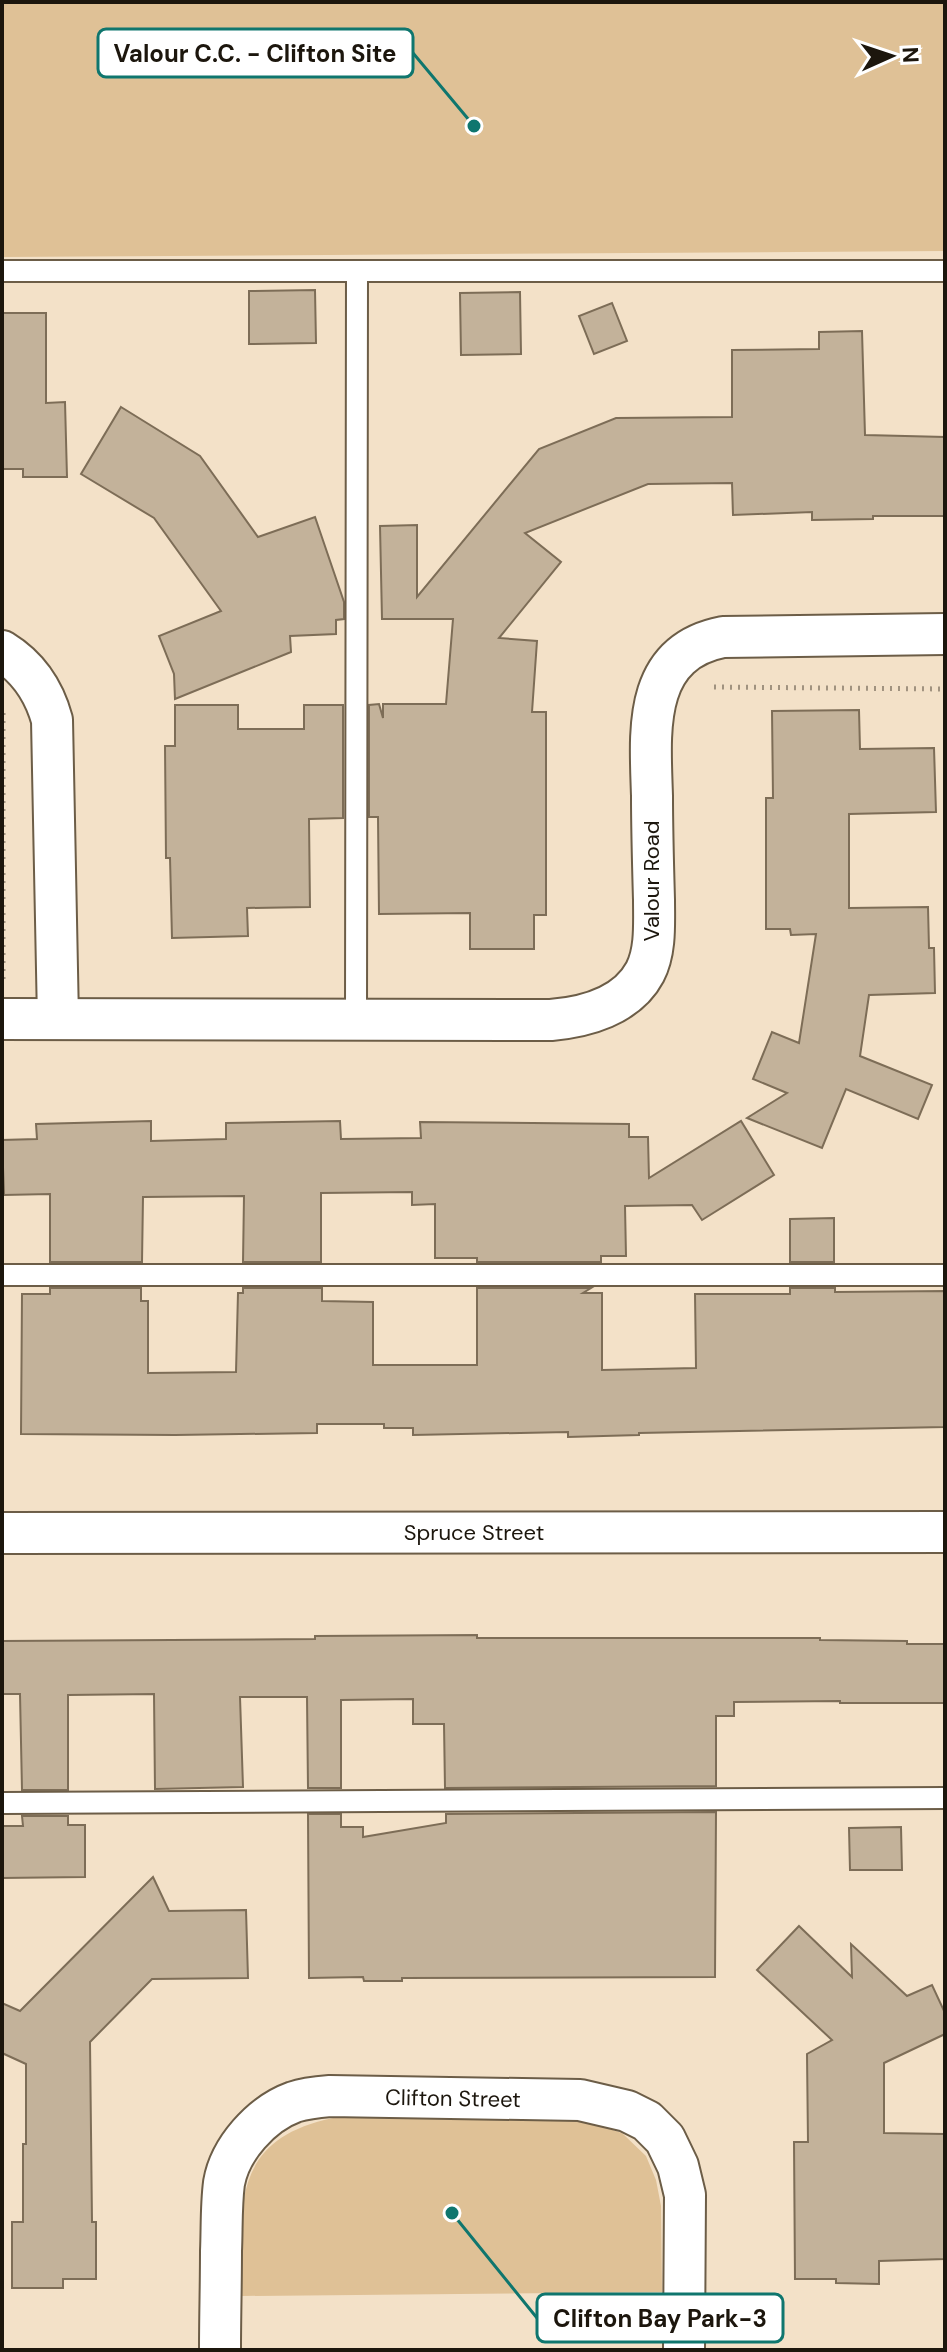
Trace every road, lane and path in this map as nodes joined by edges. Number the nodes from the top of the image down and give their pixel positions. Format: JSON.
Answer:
{"nodes":[{"id":1,"x":2,"y":271,"type":"edge"},
{"id":2,"x":357,"y":271,"type":"junction"},
{"id":3,"x":945,"y":271,"type":"edge"},
{"id":4,"x":945,"y":634,"type":"edge"},
{"id":5,"x":2,"y":651,"type":"edge"},
{"id":6,"x":658,"y":689,"type":"junction"},
{"id":7,"x":945,"y":689,"type":"edge"},
{"id":8,"x":3,"y":1019,"type":"edge"},
{"id":9,"x":58,"y":1019,"type":"junction"},
{"id":10,"x":356,"y":1019,"type":"junction"},
{"id":11,"x":2,"y":1275,"type":"edge"},
{"id":12,"x":945,"y":1275,"type":"edge"},
{"id":13,"x":945,"y":1532,"type":"edge"},
{"id":14,"x":2,"y":1533,"type":"edge"},
{"id":15,"x":945,"y":1798,"type":"edge"},
{"id":16,"x":2,"y":1803,"type":"edge"},
{"id":17,"x":220,"y":2350,"type":"edge"},
{"id":18,"x":684,"y":2350,"type":"edge"}],
"edges":[{"from":1,"to":2,"type":"lane"},
{"from":2,"to":3,"type":"lane"},
{"from":2,"to":10,"type":"lane"},
{"from":4,"to":6,"type":"street","name":"Valour Road"},
{"from":5,"to":8,"type":"path"},
{"from":5,"to":9,"type":"street"},
{"from":6,"to":7,"type":"path"},
{"from":6,"to":10,"type":"street","name":"Valour Road"},
{"from":8,"to":9,"type":"street","name":"Valour Road"},
{"from":9,"to":10,"type":"street","name":"Valour Road"},
{"from":11,"to":12,"type":"lane"},
{"from":13,"to":14,"type":"street","name":"Spruce Street"},
{"from":15,"to":16,"type":"lane"},
{"from":17,"to":18,"type":"street","name":"Clifton Street"}]}
